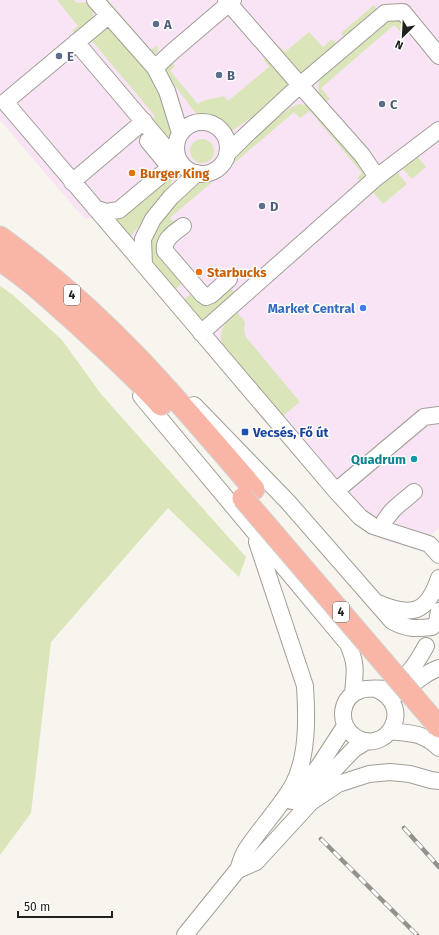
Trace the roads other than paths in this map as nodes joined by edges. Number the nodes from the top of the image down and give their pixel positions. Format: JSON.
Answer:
{"nodes":[{"id":1,"x":95,"y":0,"type":"edge"},
{"id":2,"x":230,"y":1,"type":"edge"},
{"id":3,"x":387,"y":7,"type":"edge"},
{"id":4,"x":108,"y":16,"type":"junction"},
{"id":5,"x":76,"y":42,"type":"junction"},
{"id":6,"x":439,"y":56,"type":"edge"},
{"id":7,"x":154,"y":68,"type":"junction"},
{"id":8,"x":300,"y":85,"type":"junction"},
{"id":9,"x":167,"y":91,"type":"junction"},
{"id":10,"x":196,"y":123,"type":"junction"},
{"id":11,"x":140,"y":124,"type":"junction"},
{"id":12,"x":257,"y":125,"type":"junction"},
{"id":13,"x":439,"y":130,"type":"edge"},
{"id":14,"x":180,"y":133,"type":"junction"},
{"id":15,"x":225,"y":136,"type":"junction"},
{"id":16,"x":176,"y":150,"type":"junction"},
{"id":17,"x":227,"y":154,"type":"junction"},
{"id":18,"x":183,"y":166,"type":"junction"},
{"id":19,"x":197,"y":173,"type":"junction"},
{"id":20,"x":377,"y":177,"type":"junction"},
{"id":21,"x":72,"y":182,"type":"junction"},
{"id":22,"x":172,"y":197,"type":"junction"},
{"id":23,"x":95,"y":208,"type":"junction"},
{"id":24,"x":183,"y":226,"type":"dead end"},
{"id":25,"x":0,"y":237,"type":"edge"},
{"id":26,"x":0,"y":260,"type":"edge"},
{"id":27,"x":144,"y":265,"type":"junction"},
{"id":28,"x":229,"y":279,"type":"dead end"},
{"id":29,"x":201,"y":333,"type":"junction"},
{"id":30,"x":111,"y":354,"type":"junction"},
{"id":31,"x":139,"y":359,"type":"junction"},
{"id":32,"x":439,"y":415,"type":"edge"},
{"id":33,"x":336,"y":491,"type":"junction"},
{"id":34,"x":414,"y":492,"type":"dead end"},
{"id":35,"x":249,"y":493,"type":"junction"},
{"id":36,"x":381,"y":528,"type":"junction"},
{"id":37,"x":255,"y":533,"type":"junction"},
{"id":38,"x":439,"y":555,"type":"edge"},
{"id":39,"x":439,"y":578,"type":"edge"},
{"id":40,"x":378,"y":603,"type":"junction"},
{"id":41,"x":437,"y":620,"type":"edge"},
{"id":42,"x":426,"y":646,"type":"junction"},
{"id":43,"x":439,"y":667,"type":"edge"},
{"id":44,"x":376,"y":689,"type":"junction"},
{"id":45,"x":352,"y":694,"type":"junction"},
{"id":46,"x":439,"y":705,"type":"edge"},
{"id":47,"x":394,"y":706,"type":"junction"},
{"id":48,"x":345,"y":726,"type":"junction"},
{"id":49,"x":439,"y":727,"type":"edge"},
{"id":50,"x":391,"y":731,"type":"junction"},
{"id":51,"x":367,"y":741,"type":"junction"},
{"id":52,"x":439,"y":748,"type":"edge"},
{"id":53,"x":439,"y":781,"type":"edge"},
{"id":54,"x":238,"y":870,"type":"junction"},
{"id":55,"x":185,"y":935,"type":"edge"}],
"edges":[{"from":1,"to":4,"type":"street"},
{"from":2,"to":7,"type":"street"},
{"from":2,"to":8,"type":"street"},
{"from":3,"to":6,"type":"street"},
{"from":3,"to":8,"type":"street"},
{"from":4,"to":5,"type":"street"},
{"from":4,"to":7,"type":"street"},
{"from":5,"to":11,"type":"street"},
{"from":5,"to":21,"type":"street"},
{"from":7,"to":9,"type":"street"},
{"from":8,"to":12,"type":"street"},
{"from":8,"to":20,"type":"street"},
{"from":9,"to":10,"type":"street"},
{"from":9,"to":14,"type":"street"},
{"from":10,"to":14,"type":"street"},
{"from":10,"to":15,"type":"street"},
{"from":11,"to":16,"type":"street"},
{"from":11,"to":21,"type":"street"},
{"from":11,"to":23,"type":"street"},
{"from":12,"to":15,"type":"street"},
{"from":12,"to":17,"type":"street"},
{"from":13,"to":20,"type":"street"},
{"from":14,"to":16,"type":"street"},
{"from":15,"to":17,"type":"street"},
{"from":16,"to":18,"type":"street"},
{"from":17,"to":19,"type":"street"},
{"from":18,"to":19,"type":"street"},
{"from":18,"to":22,"type":"street"},
{"from":19,"to":22,"type":"street"},
{"from":20,"to":29,"type":"street"},
{"from":21,"to":23,"type":"street"},
{"from":22,"to":27,"type":"street"},
{"from":23,"to":27,"type":"street"},
{"from":24,"to":28,"type":"street"},
{"from":25,"to":31,"type":"main road","number":"4"},
{"from":26,"to":30,"type":"main road","number":"4"},
{"from":27,"to":29,"type":"street"},
{"from":29,"to":33,"type":"street"},
{"from":30,"to":35,"type":"main road","number":"4"},
{"from":30,"to":37,"type":"street"},
{"from":31,"to":35,"type":"main road","number":"4"},
{"from":31,"to":40,"type":"street"},
{"from":32,"to":33,"type":"street"},
{"from":33,"to":36,"type":"street"},
{"from":34,"to":36,"type":"street"},
{"from":35,"to":46,"type":"main road","number":"4"},
{"from":35,"to":49,"type":"main road","number":"4","bridge":true},
{"from":36,"to":38,"type":"street"},
{"from":37,"to":45,"type":"street"},
{"from":37,"to":54,"type":"street"},
{"from":39,"to":40,"type":"street"},
{"from":40,"to":41,"type":"street"},
{"from":41,"to":42,"type":"street"},
{"from":42,"to":43,"type":"street"},
{"from":42,"to":44,"type":"street"},
{"from":43,"to":47,"type":"street"},
{"from":44,"to":45,"type":"street"},
{"from":44,"to":47,"type":"street"},
{"from":45,"to":48,"type":"street"},
{"from":47,"to":50,"type":"street"},
{"from":48,"to":51,"type":"street"},
{"from":48,"to":54,"type":"street"},
{"from":50,"to":51,"type":"street"},
{"from":50,"to":52,"type":"street"},
{"from":51,"to":54,"type":"street"},
{"from":53,"to":54,"type":"street"},
{"from":54,"to":55,"type":"street"}]}
